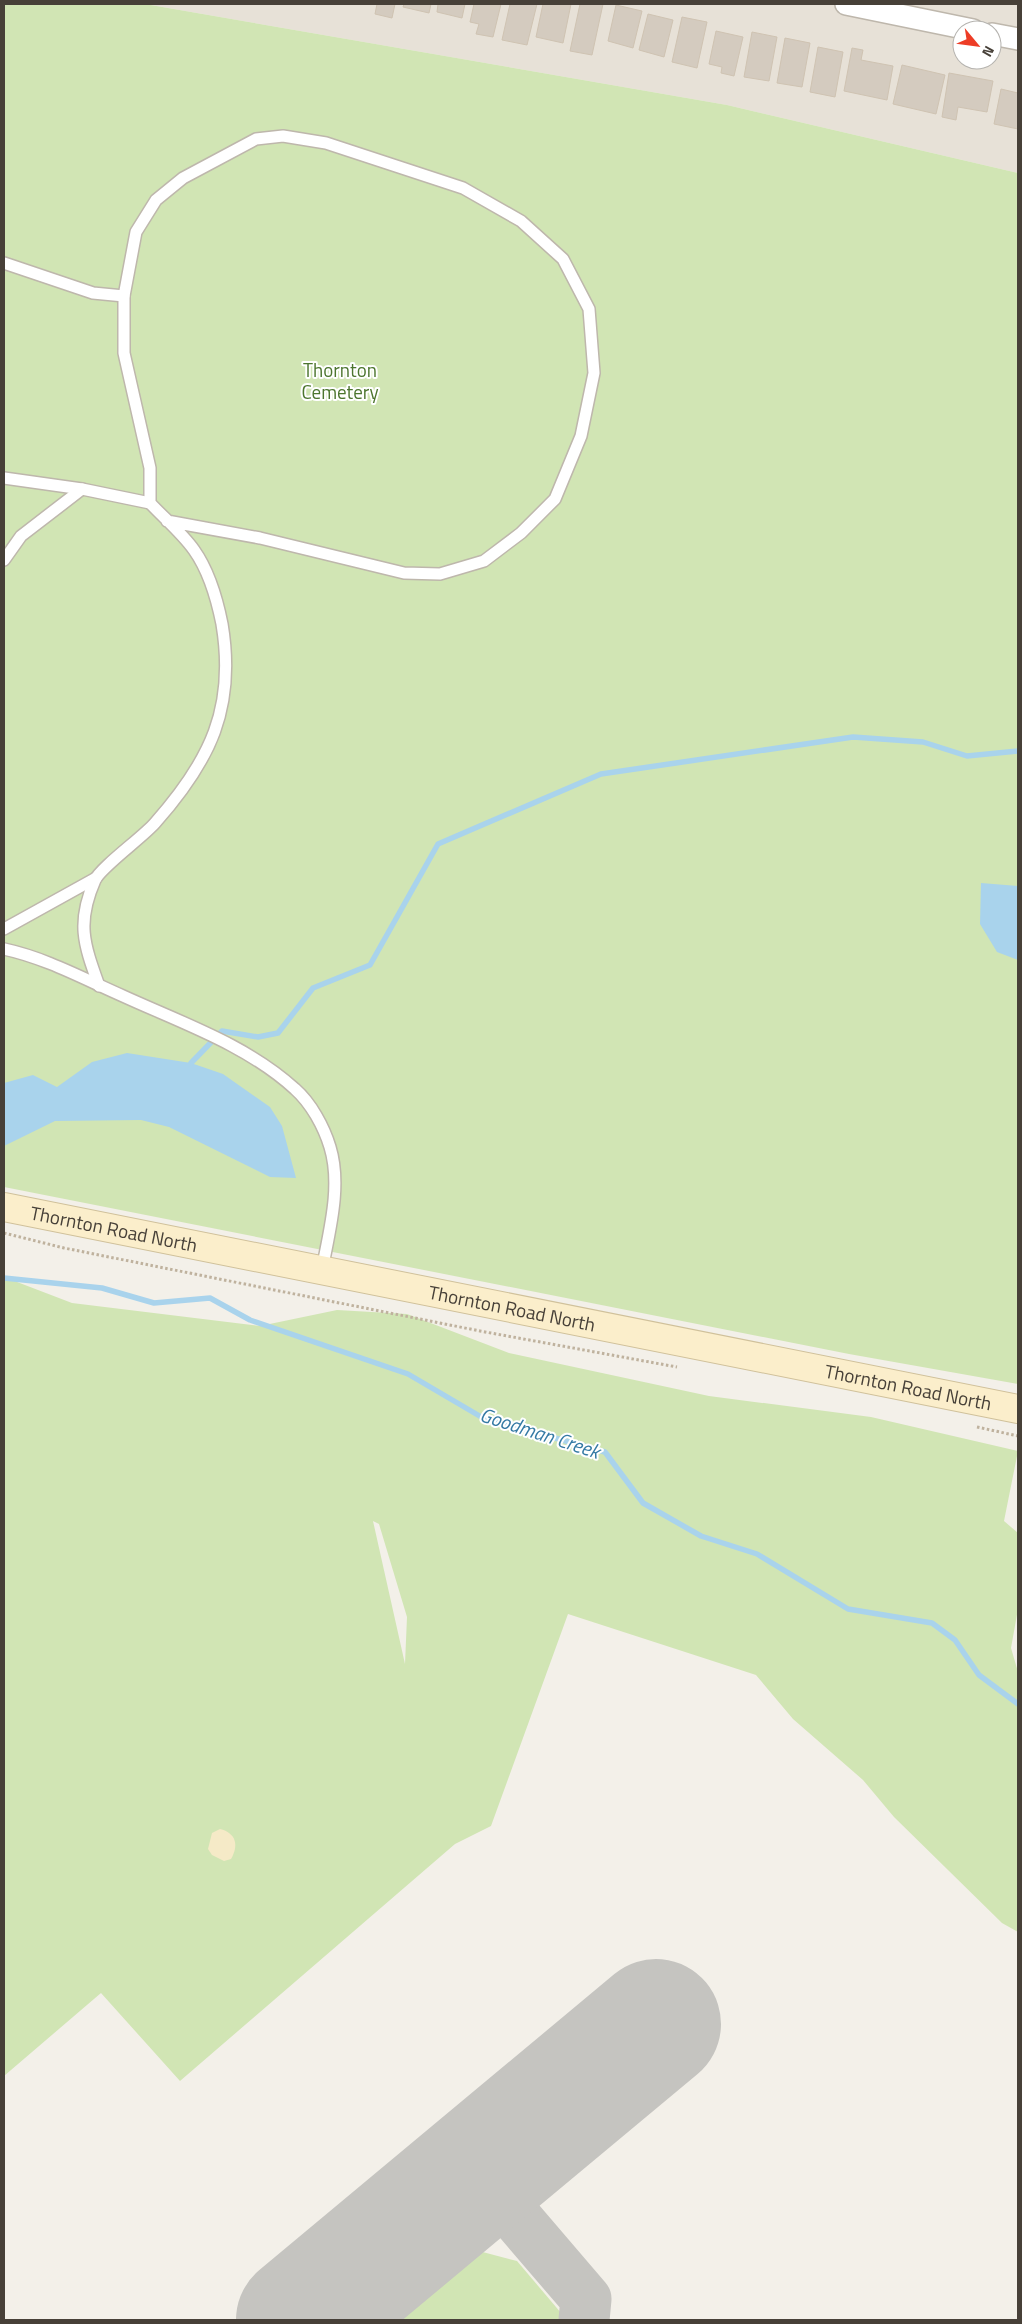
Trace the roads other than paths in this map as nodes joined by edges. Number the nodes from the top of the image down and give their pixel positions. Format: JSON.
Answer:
{"nodes":[{"id":1,"x":846,"y":4,"type":"edge"},
{"id":2,"x":952,"y":26,"type":"edge"},
{"id":3,"x":1002,"y":36,"type":"edge"},
{"id":4,"x":1018,"y":39,"type":"edge"},
{"id":5,"x":4,"y":263,"type":"edge"},
{"id":6,"x":124,"y":296,"type":"junction"},
{"id":7,"x":4,"y":478,"type":"edge"},
{"id":8,"x":82,"y":489,"type":"junction"},
{"id":9,"x":150,"y":502,"type":"junction"},
{"id":10,"x":167,"y":520,"type":"junction"},
{"id":11,"x":4,"y":560,"type":"edge"},
{"id":12,"x":96,"y":878,"type":"junction"},
{"id":13,"x":4,"y":929,"type":"edge"},
{"id":14,"x":4,"y":949,"type":"edge"},
{"id":15,"x":99,"y":986,"type":"junction"},
{"id":16,"x":4,"y":1207,"type":"edge"},
{"id":17,"x":321,"y":1271,"type":"junction"},
{"id":18,"x":1018,"y":1409,"type":"edge"}],
"edges":[{"from":1,"to":2,"type":"street"},
{"from":3,"to":4,"type":"street"},
{"from":5,"to":6,"type":"lane"},
{"from":6,"to":9,"type":"lane"},
{"from":6,"to":10,"type":"lane"},
{"from":7,"to":8,"type":"lane"},
{"from":8,"to":9,"type":"lane"},
{"from":8,"to":11,"type":"lane"},
{"from":9,"to":10,"type":"lane"},
{"from":10,"to":12,"type":"lane"},
{"from":12,"to":13,"type":"lane"},
{"from":12,"to":15,"type":"lane"},
{"from":14,"to":15,"type":"lane"},
{"from":15,"to":17,"type":"lane"},
{"from":16,"to":17,"type":"main road","name":"Thornton Road North"},
{"from":17,"to":18,"type":"main road","name":"Thornton Road North"}]}
